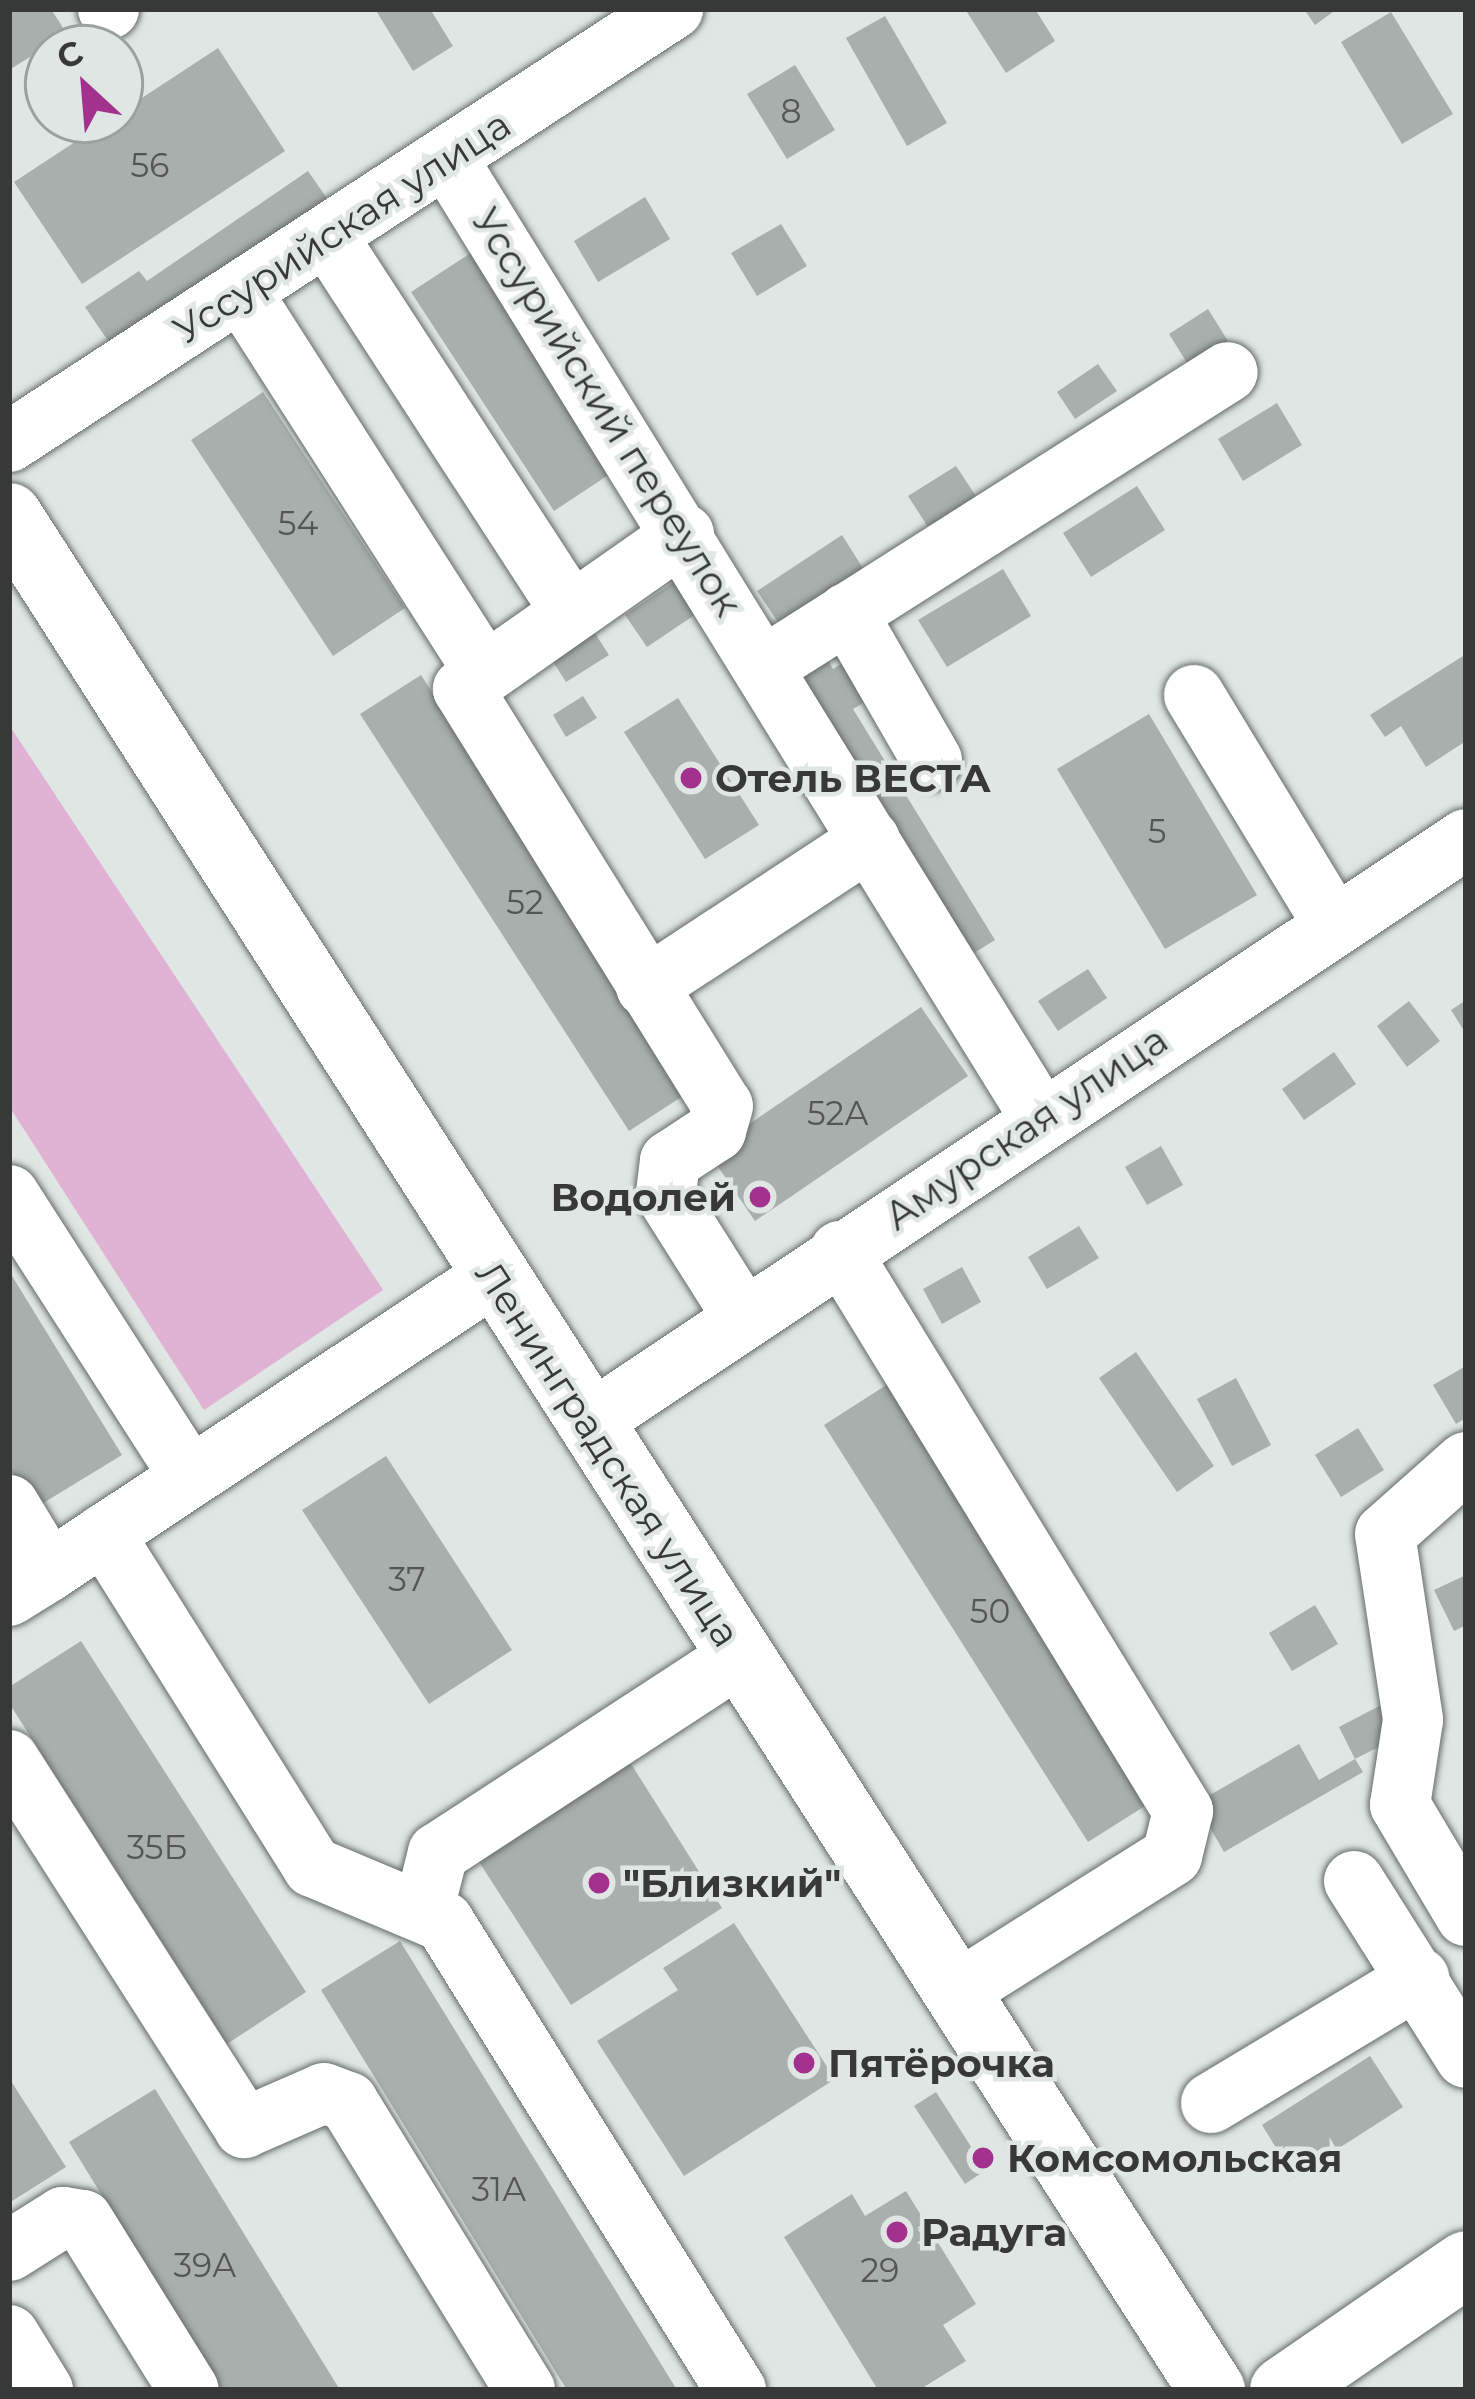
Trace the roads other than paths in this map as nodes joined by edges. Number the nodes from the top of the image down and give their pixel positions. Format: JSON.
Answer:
{"nodes":[{"id":1,"x":673,"y":9,"type":"edge"},
{"id":2,"x":448,"y":160,"type":"junction"},
{"id":3,"x":329,"y":239,"type":"junction"},
{"id":4,"x":242,"y":293,"type":"junction"},
{"id":5,"x":1228,"y":372,"type":"dead end"},
{"id":6,"x":9,"y":442,"type":"edge"},
{"id":7,"x":9,"y":516,"type":"edge"},
{"id":8,"x":684,"y":534,"type":"junction"},
{"id":9,"x":569,"y":609,"type":"junction"},
{"id":10,"x":847,"y":613,"type":"junction"},
{"id":11,"x":765,"y":666,"type":"junction"},
{"id":12,"x":482,"y":668,"type":"junction"},
{"id":13,"x":1194,"y":695,"type":"dead end"},
{"id":14,"x":932,"y":760,"type":"dead end"},
{"id":15,"x":1466,"y":839,"type":"edge"},
{"id":16,"x":870,"y":840,"type":"junction"},
{"id":17,"x":1334,"y":925,"type":"junction"},
{"id":18,"x":646,"y":988,"type":"junction"},
{"id":19,"x":1040,"y":1117,"type":"junction"},
{"id":20,"x":9,"y":1195,"type":"edge"},
{"id":21,"x":839,"y":1251,"type":"junction"},
{"id":22,"x":492,"y":1277,"type":"junction"},
{"id":23,"x":743,"y":1317,"type":"junction"},
{"id":24,"x":590,"y":1422,"type":"junction"},
{"id":25,"x":1466,"y":1462,"type":"edge"},
{"id":26,"x":190,"y":1477,"type":"junction"},
{"id":27,"x":9,"y":1505,"type":"edge"},
{"id":28,"x":104,"y":1534,"type":"junction"},
{"id":29,"x":29,"y":1584,"type":"edge"},
{"id":30,"x":740,"y":1656,"type":"junction"},
{"id":31,"x":9,"y":1760,"type":"edge"},
{"id":32,"x":1354,"y":1881,"type":"dead end"},
{"id":33,"x":424,"y":1908,"type":"junction"},
{"id":34,"x":1466,"y":1916,"type":"edge"},
{"id":35,"x":1419,"y":1978,"type":"junction"},
{"id":36,"x":956,"y":1991,"type":"junction"},
{"id":37,"x":1466,"y":2058,"type":"edge"},
{"id":38,"x":1210,"y":2103,"type":"dead end"},
{"id":39,"x":9,"y":2252,"type":"edge"},
{"id":40,"x":1466,"y":2264,"type":"edge"},
{"id":41,"x":9,"y":2335,"type":"edge"},
{"id":42,"x":43,"y":2390,"type":"edge"},
{"id":43,"x":189,"y":2390,"type":"edge"},
{"id":44,"x":525,"y":2390,"type":"edge"},
{"id":45,"x":736,"y":2390,"type":"edge"},
{"id":46,"x":1212,"y":2390,"type":"edge"},
{"id":47,"x":1283,"y":2390,"type":"edge"}],
"edges":[{"from":1,"to":2,"type":"street","name":"Уссурийская улица"},
{"from":2,"to":3,"type":"street","name":"Уссурийская улица"},
{"from":2,"to":8,"type":"street","name":"Уссурийский переулок"},
{"from":3,"to":4,"type":"street","name":"Уссурийская улица"},
{"from":3,"to":9,"type":"street"},
{"from":4,"to":6,"type":"street","name":"Уссурийская улица"},
{"from":4,"to":12,"type":"street"},
{"from":5,"to":10,"type":"street"},
{"from":7,"to":22,"type":"main road","name":"Ленинградская улица"},
{"from":8,"to":9,"type":"street"},
{"from":8,"to":11,"type":"street","name":"Уссурийский переулок"},
{"from":9,"to":12,"type":"street"},
{"from":10,"to":11,"type":"street"},
{"from":10,"to":14,"type":"street"},
{"from":11,"to":16,"type":"street","name":"Уссурийский переулок"},
{"from":12,"to":18,"type":"street"},
{"from":13,"to":17,"type":"street"},
{"from":15,"to":17,"type":"street","name":"Амурская улица"},
{"from":16,"to":18,"type":"street"},
{"from":16,"to":19,"type":"street","name":"Уссурийский переулок"},
{"from":17,"to":19,"type":"street","name":"Амурская улица"},
{"from":18,"to":23,"type":"street"},
{"from":19,"to":21,"type":"street","name":"Амурская улица"},
{"from":20,"to":26,"type":"street"},
{"from":21,"to":23,"type":"street","name":"Амурская улица"},
{"from":21,"to":36,"type":"street"},
{"from":22,"to":24,"type":"main road","name":"Ленинградская улица"},
{"from":22,"to":26,"type":"street"},
{"from":23,"to":24,"type":"street","name":"Амурская улица"},
{"from":24,"to":30,"type":"main road","name":"Ленинградская улица"},
{"from":25,"to":34,"type":"street"},
{"from":26,"to":28,"type":"street"},
{"from":27,"to":29,"type":"street"},
{"from":28,"to":29,"type":"street"},
{"from":28,"to":33,"type":"street"},
{"from":30,"to":33,"type":"street"},
{"from":30,"to":36,"type":"main road","name":"Ленинградская улица"},
{"from":31,"to":44,"type":"street"},
{"from":32,"to":35,"type":"street"},
{"from":33,"to":45,"type":"street"},
{"from":35,"to":37,"type":"street"},
{"from":35,"to":38,"type":"street"},
{"from":36,"to":46,"type":"main road","name":"Ленинградская улица"},
{"from":39,"to":43,"type":"street"},
{"from":40,"to":47,"type":"main road"},
{"from":41,"to":42,"type":"street"}]}
